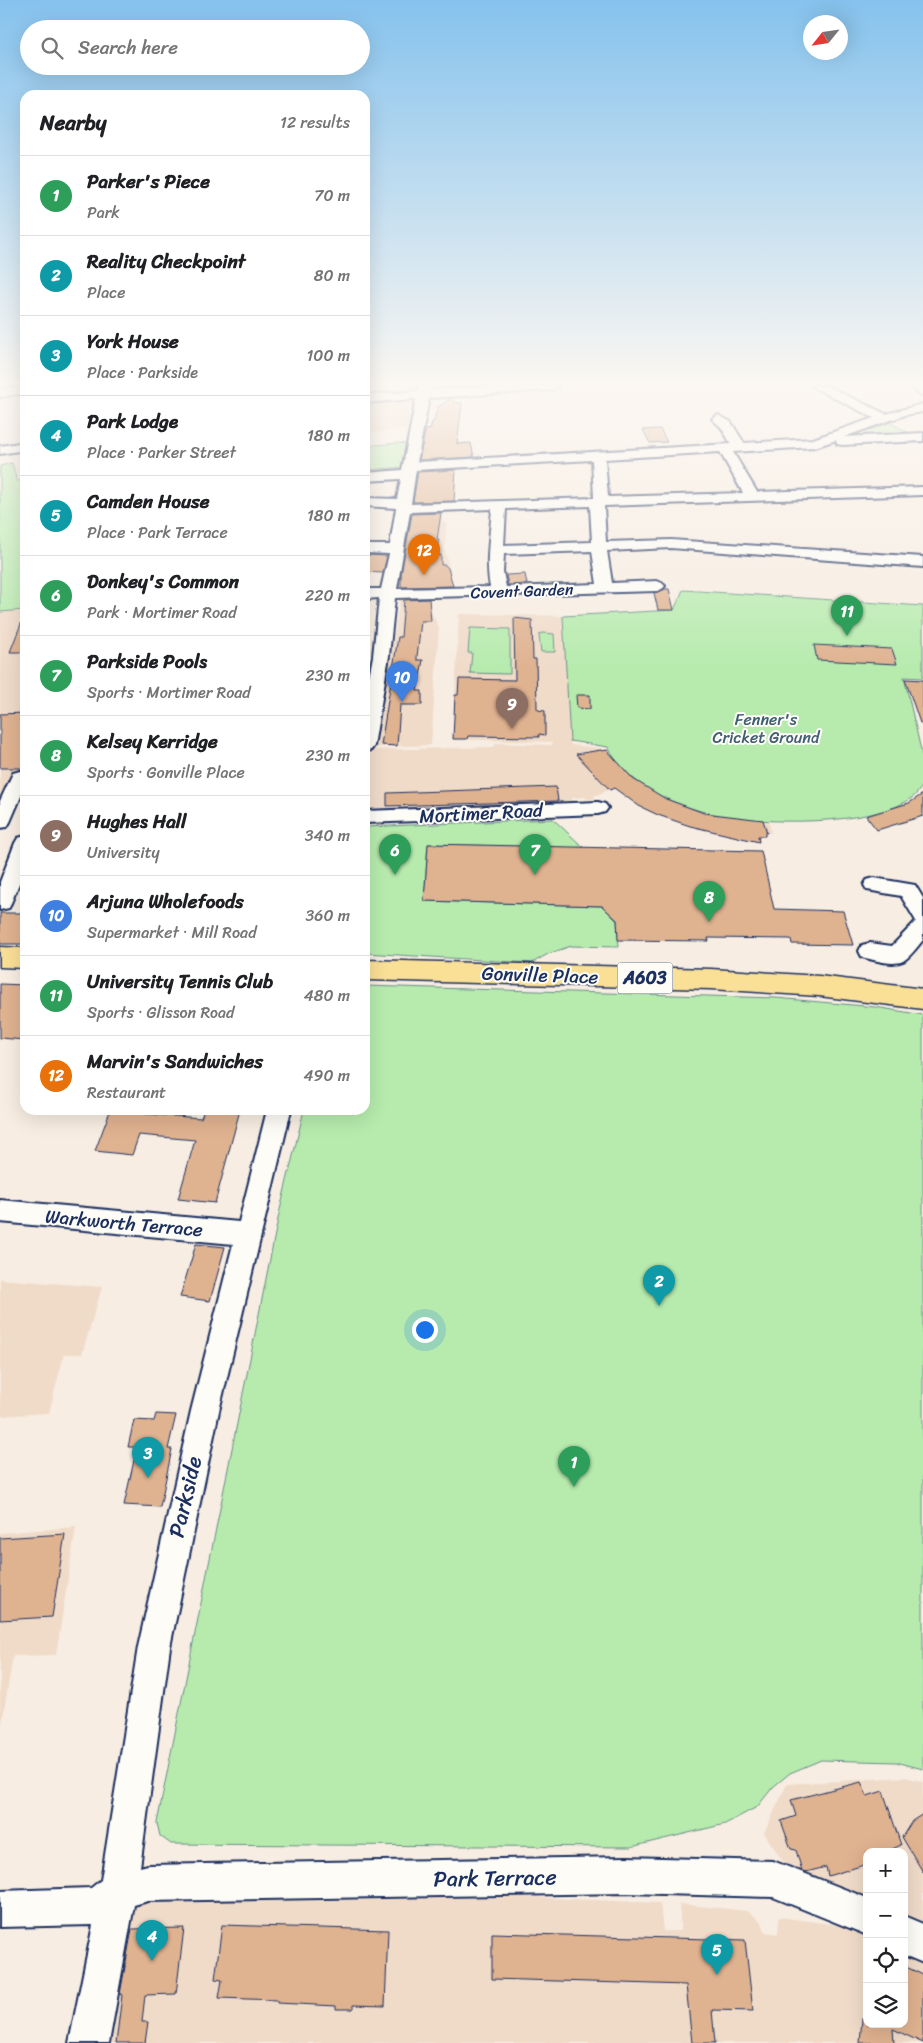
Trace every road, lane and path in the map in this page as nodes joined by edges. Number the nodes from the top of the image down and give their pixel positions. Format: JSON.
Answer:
{"nodes":[{"id":1,"x":407,"y":481,"type":"edge"},
{"id":2,"x":599,"y":481,"type":"edge"},
{"id":3,"x":744,"y":481,"type":"edge"},
{"id":4,"x":923,"y":492,"type":"edge"},
{"id":5,"x":752,"y":496,"type":"junction"},
{"id":6,"x":599,"y":502,"type":"junction"},
{"id":7,"x":370,"y":503,"type":"edge"},
{"id":8,"x":499,"y":505,"type":"junction"},
{"id":9,"x":404,"y":506,"type":"junction"},
{"id":10,"x":598,"y":547,"type":"junction"},
{"id":11,"x":370,"y":549,"type":"edge"},
{"id":12,"x":398,"y":550,"type":"junction"},
{"id":13,"x":495,"y":550,"type":"junction"},
{"id":14,"x":923,"y":562,"type":"edge"},
{"id":15,"x":657,"y":586,"type":"dead end"},
{"id":16,"x":606,"y":588,"type":"junction"},
{"id":17,"x":498,"y":592,"type":"junction"},
{"id":18,"x":370,"y":594,"type":"edge"},
{"id":19,"x":388,"y":595,"type":"junction"},
{"id":20,"x":373,"y":656,"type":"edge"},
{"id":21,"x":370,"y":692,"type":"edge"},
{"id":22,"x":20,"y":777,"type":"dead end"},
{"id":23,"x":598,"y":808,"type":"dead end"},
{"id":24,"x":370,"y":818,"type":"edge"},
{"id":25,"x":0,"y":822,"type":"edge"},
{"id":26,"x":20,"y":829,"type":"edge"},
{"id":27,"x":0,"y":830,"type":"edge"},
{"id":28,"x":20,"y":856,"type":"edge"},
{"id":29,"x":874,"y":886,"type":"dead end"},
{"id":30,"x":0,"y":904,"type":"edge"},
{"id":31,"x":923,"y":916,"type":"edge"},
{"id":32,"x":923,"y":927,"type":"edge"},
{"id":33,"x":870,"y":951,"type":"dead end"},
{"id":34,"x":0,"y":957,"type":"edge"},
{"id":35,"x":20,"y":958,"type":"edge"},
{"id":36,"x":370,"y":970,"type":"edge"},
{"id":37,"x":923,"y":999,"type":"edge"},
{"id":38,"x":278,"y":1115,"type":"edge"},
{"id":39,"x":0,"y":1211,"type":"edge"},
{"id":40,"x":248,"y":1234,"type":"junction"},
{"id":41,"x":118,"y":1890,"type":"junction"},
{"id":42,"x":0,"y":1909,"type":"edge"},
{"id":43,"x":863,"y":1915,"type":"edge"},
{"id":44,"x":908,"y":1937,"type":"edge"},
{"id":45,"x":923,"y":1944,"type":"edge"},
{"id":46,"x":89,"y":2043,"type":"edge"}],
"edges":[{"from":1,"to":9,"type":"street"},
{"from":2,"to":6,"type":"street"},
{"from":3,"to":5,"type":"street"},
{"from":4,"to":5,"type":"street"},
{"from":5,"to":6,"type":"street"},
{"from":6,"to":8,"type":"street"},
{"from":6,"to":10,"type":"street"},
{"from":7,"to":9,"type":"street"},
{"from":8,"to":9,"type":"street"},
{"from":8,"to":13,"type":"street"},
{"from":9,"to":12,"type":"street"},
{"from":10,"to":13,"type":"street"},
{"from":10,"to":14,"type":"street"},
{"from":10,"to":16,"type":"street"},
{"from":11,"to":12,"type":"street"},
{"from":12,"to":19,"type":"street"},
{"from":13,"to":17,"type":"street"},
{"from":15,"to":16,"type":"street","name":"Covent Garden"},
{"from":16,"to":17,"type":"street","name":"Covent Garden"},
{"from":17,"to":19,"type":"street","name":"Covent Garden"},
{"from":18,"to":19,"type":"street","name":"Covent Garden"},
{"from":19,"to":20,"type":"street"},
{"from":20,"to":21,"type":"street"},
{"from":22,"to":25,"type":"street"},
{"from":23,"to":24,"type":"street","name":"Mortimer Road"},
{"from":26,"to":27,"type":"street"},
{"from":28,"to":30,"type":"street"},
{"from":29,"to":31,"type":"street"},
{"from":32,"to":33,"type":"street"},
{"from":34,"to":35,"type":"main road"},
{"from":36,"to":37,"type":"main road","name":"Gonville Place","number":"A603"},
{"from":38,"to":40,"type":"street","name":"Parkside"},
{"from":39,"to":40,"type":"street","name":"Warkworth Terrace"},
{"from":40,"to":41,"type":"street","name":"Parkside"},
{"from":41,"to":42,"type":"street"},
{"from":41,"to":43,"type":"street","name":"Park Terrace"},
{"from":41,"to":46,"type":"street","name":"Parkside"},
{"from":44,"to":45,"type":"street"}]}
